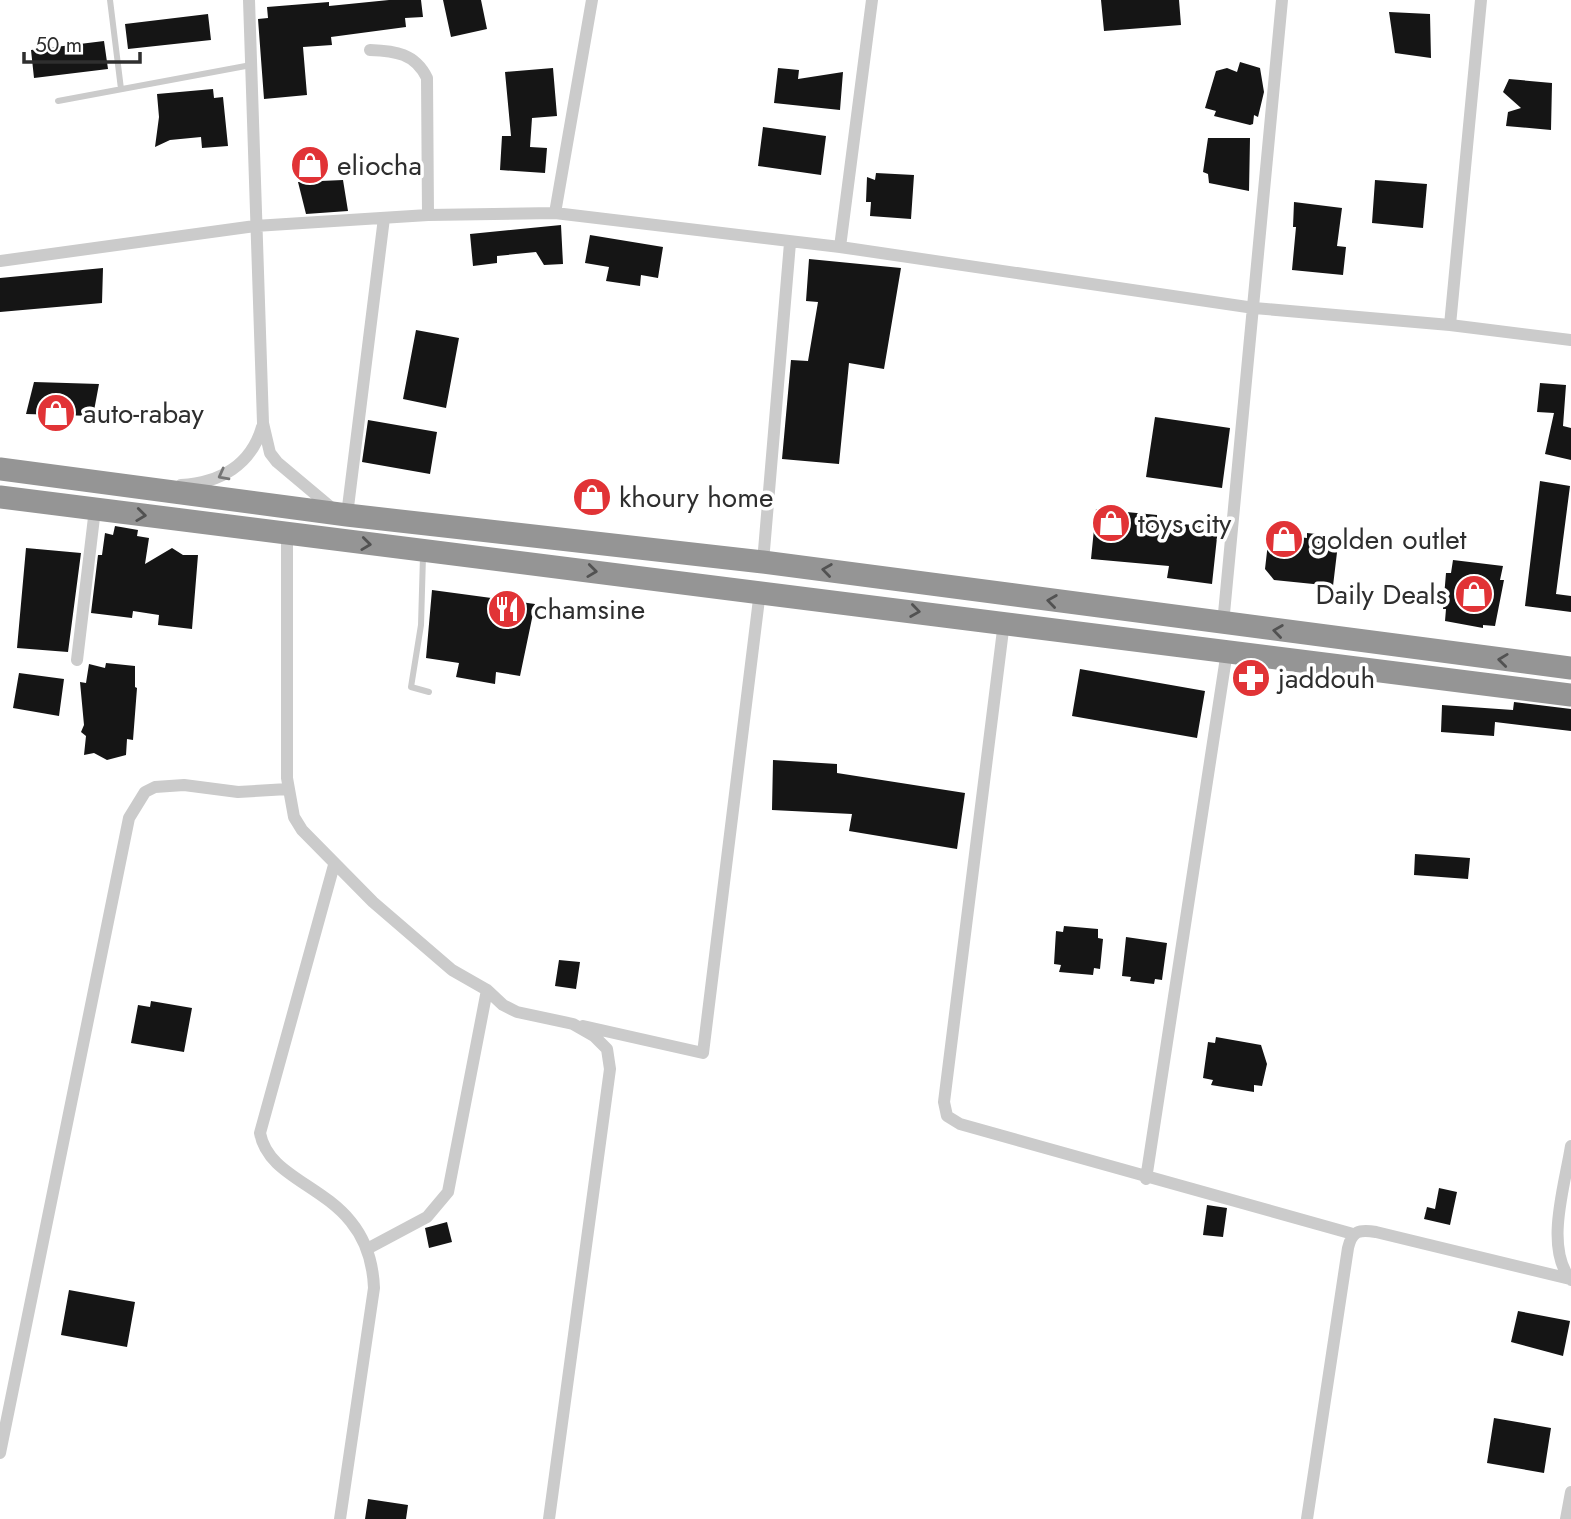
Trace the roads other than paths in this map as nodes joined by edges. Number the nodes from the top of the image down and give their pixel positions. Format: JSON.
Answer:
{"nodes":[{"id":1,"x":110,"y":0,"type":"edge"},
{"id":2,"x":249,"y":0,"type":"edge"},
{"id":3,"x":592,"y":0,"type":"edge"},
{"id":4,"x":872,"y":0,"type":"edge"},
{"id":5,"x":1282,"y":0,"type":"edge"},
{"id":6,"x":1481,"y":0,"type":"edge"},
{"id":7,"x":370,"y":50,"type":"dead end"},
{"id":8,"x":250,"y":65,"type":"junction"},
{"id":9,"x":121,"y":89,"type":"junction"},
{"id":10,"x":58,"y":101,"type":"dead end"},
{"id":11,"x":555,"y":213,"type":"junction"},
{"id":12,"x":428,"y":215,"type":"junction"},
{"id":13,"x":384,"y":218,"type":"junction"},
{"id":14,"x":255,"y":226,"type":"junction"},
{"id":15,"x":790,"y":243,"type":"junction"},
{"id":16,"x":840,"y":247,"type":"junction"},
{"id":17,"x":0,"y":261,"type":"edge"},
{"id":18,"x":1254,"y":308,"type":"junction"},
{"id":19,"x":1450,"y":325,"type":"junction"},
{"id":20,"x":1571,"y":340,"type":"edge"},
{"id":21,"x":263,"y":423,"type":"junction"},
{"id":22,"x":0,"y":469,"type":"edge"},
{"id":23,"x":136,"y":487,"type":"junction"},
{"id":24,"x":0,"y":497,"type":"edge"},
{"id":25,"x":94,"y":509,"type":"junction"},
{"id":26,"x":343,"y":514,"type":"junction"},
{"id":27,"x":287,"y":533,"type":"junction"},
{"id":28,"x":423,"y":551,"type":"junction"},
{"id":29,"x":763,"y":562,"type":"junction"},
{"id":30,"x":760,"y":591,"type":"junction"},
{"id":31,"x":1004,"y":622,"type":"junction"},
{"id":32,"x":1223,"y":624,"type":"junction"},
{"id":33,"x":1227,"y":651,"type":"junction"},
{"id":34,"x":77,"y":660,"type":"dead end"},
{"id":35,"x":1571,"y":668,"type":"edge"},
{"id":36,"x":429,"y":692,"type":"dead end"},
{"id":37,"x":1571,"y":695,"type":"edge"},
{"id":38,"x":288,"y":789,"type":"junction"},
{"id":39,"x":334,"y":864,"type":"junction"},
{"id":40,"x":487,"y":990,"type":"junction"},
{"id":41,"x":573,"y":1024,"type":"junction"},
{"id":42,"x":1571,"y":1146,"type":"edge"},
{"id":43,"x":1146,"y":1179,"type":"junction"},
{"id":44,"x":1353,"y":1234,"type":"junction"},
{"id":45,"x":367,"y":1249,"type":"junction"},
{"id":46,"x":1571,"y":1280,"type":"edge"},
{"id":47,"x":0,"y":1453,"type":"edge"},
{"id":48,"x":1571,"y":1492,"type":"edge"},
{"id":49,"x":340,"y":1519,"type":"edge"},
{"id":50,"x":549,"y":1519,"type":"edge"},
{"id":51,"x":1307,"y":1519,"type":"edge"},
{"id":52,"x":1566,"y":1519,"type":"edge"}],
"edges":[{"from":1,"to":9,"type":"lane"},
{"from":2,"to":8,"type":"street"},
{"from":3,"to":11,"type":"street"},
{"from":4,"to":16,"type":"street"},
{"from":5,"to":18,"type":"street"},
{"from":6,"to":19,"type":"street"},
{"from":7,"to":12,"type":"street"},
{"from":8,"to":9,"type":"lane"},
{"from":8,"to":14,"type":"street"},
{"from":9,"to":10,"type":"lane"},
{"from":11,"to":12,"type":"street"},
{"from":11,"to":15,"type":"street"},
{"from":12,"to":13,"type":"street"},
{"from":13,"to":14,"type":"street"},
{"from":13,"to":26,"type":"street"},
{"from":14,"to":17,"type":"street"},
{"from":14,"to":21,"type":"street"},
{"from":15,"to":16,"type":"street"},
{"from":15,"to":29,"type":"street"},
{"from":16,"to":18,"type":"street"},
{"from":18,"to":19,"type":"street"},
{"from":18,"to":32,"type":"street"},
{"from":19,"to":20,"type":"street"},
{"from":21,"to":23,"type":"street","one_way":true},
{"from":21,"to":26,"type":"street"},
{"from":22,"to":23,"type":"highway"},
{"from":23,"to":26,"type":"highway"},
{"from":24,"to":25,"type":"highway"},
{"from":25,"to":27,"type":"highway","one_way":true},
{"from":25,"to":34,"type":"street"},
{"from":26,"to":29,"type":"highway"},
{"from":27,"to":28,"type":"highway","one_way":true},
{"from":27,"to":38,"type":"street"},
{"from":28,"to":30,"type":"highway","one_way":true},
{"from":28,"to":36,"type":"lane"},
{"from":32,"to":29,"type":"highway","one_way":true},
{"from":30,"to":31,"type":"highway","one_way":true},
{"from":30,"to":41,"type":"street"},
{"from":31,"to":33,"type":"highway"},
{"from":31,"to":43,"type":"street"},
{"from":35,"to":32,"type":"highway","one_way":true},
{"from":33,"to":37,"type":"highway"},
{"from":33,"to":43,"type":"street"},
{"from":38,"to":39,"type":"street"},
{"from":38,"to":47,"type":"street"},
{"from":39,"to":40,"type":"street"},
{"from":39,"to":45,"type":"street"},
{"from":40,"to":41,"type":"street"},
{"from":40,"to":45,"type":"street"},
{"from":41,"to":50,"type":"street"},
{"from":42,"to":46,"type":"street"},
{"from":43,"to":44,"type":"street"},
{"from":44,"to":46,"type":"street"},
{"from":44,"to":51,"type":"street"},
{"from":45,"to":49,"type":"street"},
{"from":48,"to":52,"type":"street"}]}
